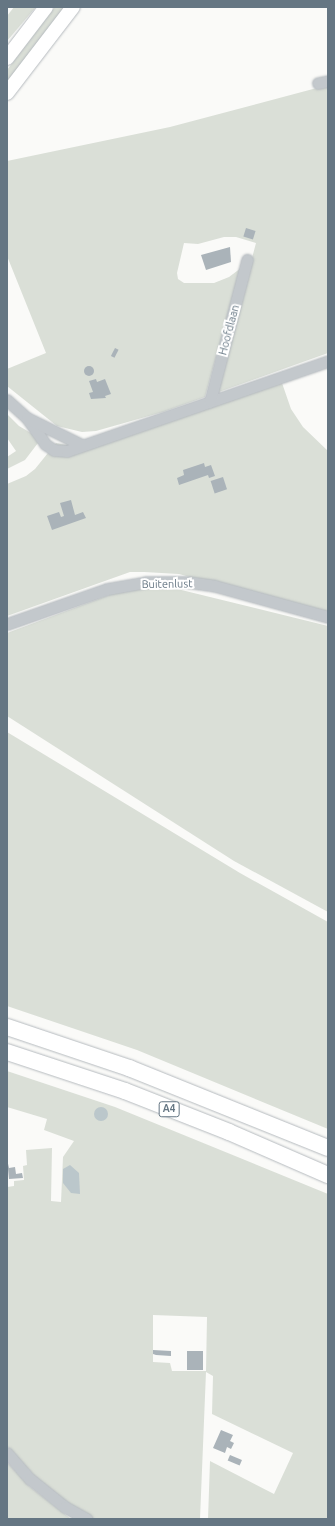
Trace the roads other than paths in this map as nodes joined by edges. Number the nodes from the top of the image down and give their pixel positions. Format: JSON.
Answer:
{"nodes":[{"id":1,"x":46,"y":7,"type":"edge"},
{"id":2,"x":73,"y":7,"type":"edge"},
{"id":3,"x":7,"y":58,"type":"edge"},
{"id":4,"x":7,"y":93,"type":"edge"},
{"id":5,"x":247,"y":260,"type":"dead end"},
{"id":6,"x":328,"y":361,"type":"edge"},
{"id":7,"x":7,"y":400,"type":"edge"},
{"id":8,"x":210,"y":401,"type":"junction"},
{"id":9,"x":27,"y":418,"type":"junction"},
{"id":10,"x":82,"y":445,"type":"junction"},
{"id":11,"x":328,"y":617,"type":"edge"},
{"id":12,"x":7,"y":624,"type":"edge"},
{"id":13,"x":7,"y":1027,"type":"edge"},
{"id":14,"x":7,"y":1052,"type":"edge"},
{"id":15,"x":328,"y":1148,"type":"edge"},
{"id":16,"x":328,"y":1175,"type":"edge"},
{"id":17,"x":7,"y":1453,"type":"edge"},
{"id":18,"x":87,"y":1519,"type":"edge"}],
"edges":[{"from":1,"to":3,"type":"main road"},
{"from":2,"to":4,"type":"main road"},
{"from":5,"to":8,"type":"street","name":"Hoofdlaan"},
{"from":6,"to":8,"type":"street"},
{"from":7,"to":9,"type":"street"},
{"from":8,"to":10,"type":"street"},
{"from":9,"to":10,"type":"street"},
{"from":9,"to":10,"type":"street"},
{"from":11,"to":12,"type":"street","name":"Buitenlust"},
{"from":13,"to":15,"type":"highway","number":"A4"},
{"from":14,"to":16,"type":"highway","number":"A4"},
{"from":17,"to":18,"type":"street"}]}
